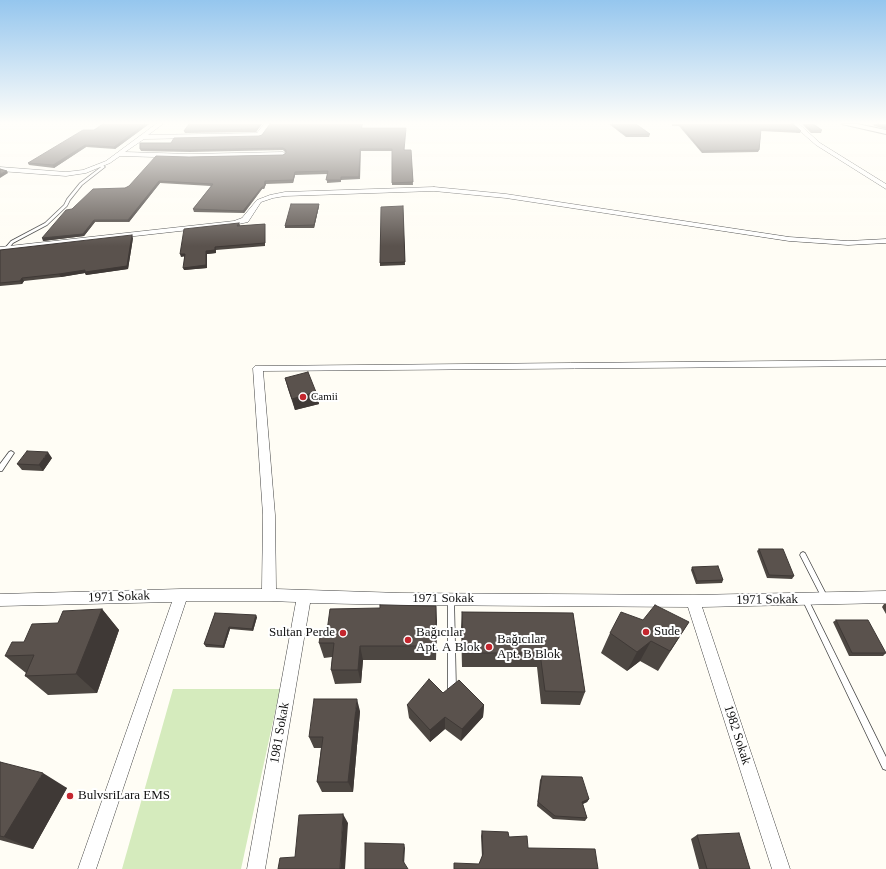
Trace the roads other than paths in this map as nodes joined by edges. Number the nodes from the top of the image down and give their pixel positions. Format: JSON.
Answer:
{"nodes":[{"id":1,"x":101,"y":165,"type":"joint"},
{"id":2,"x":851,"y":165,"type":"edge"},
{"id":3,"x":0,"y":169,"type":"edge"},
{"id":4,"x":886,"y":187,"type":"edge"},
{"id":5,"x":886,"y":241,"type":"edge"},
{"id":6,"x":4,"y":249,"type":"edge"},
{"id":7,"x":886,"y":363,"type":"edge"},
{"id":8,"x":11,"y":452,"type":"dead end"},
{"id":9,"x":0,"y":469,"type":"edge"},
{"id":10,"x":802,"y":555,"type":"dead end"},
{"id":11,"x":181,"y":595,"type":"junction"},
{"id":12,"x":269,"y":595,"type":"junction"},
{"id":13,"x":304,"y":596,"type":"junction"},
{"id":14,"x":886,"y":597,"type":"edge"},
{"id":15,"x":826,"y":598,"type":"junction"},
{"id":16,"x":452,"y":599,"type":"junction"},
{"id":17,"x":804,"y":599,"type":"junction"},
{"id":18,"x":0,"y":600,"type":"edge"},
{"id":19,"x":693,"y":602,"type":"junction"},
{"id":20,"x":452,"y":689,"type":"edge"},
{"id":21,"x":886,"y":766,"type":"edge"},
{"id":22,"x":86,"y":869,"type":"edge"},
{"id":23,"x":256,"y":869,"type":"edge"},
{"id":24,"x":781,"y":869,"type":"edge"}],
"edges":[{"from":1,"to":3,"type":"street"},
{"from":1,"to":6,"type":"lane"},
{"from":2,"to":4,"type":"street"},
{"from":5,"to":6,"type":"street"},
{"from":7,"to":12,"type":"street"},
{"from":8,"to":9,"type":"lane"},
{"from":10,"to":15,"type":"lane"},
{"from":11,"to":12,"type":"street","name":"1971 Sokak"},
{"from":11,"to":18,"type":"street","name":"1971 Sokak"},
{"from":11,"to":22,"type":"street"},
{"from":12,"to":13,"type":"street","name":"1971 Sokak"},
{"from":13,"to":16,"type":"street","name":"1971 Sokak"},
{"from":13,"to":23,"type":"street","name":"1981 Sokak"},
{"from":14,"to":15,"type":"street","name":"1971 Sokak"},
{"from":15,"to":17,"type":"street","name":"1971 Sokak"},
{"from":16,"to":19,"type":"street","name":"1971 Sokak"},
{"from":16,"to":20,"type":"lane"},
{"from":17,"to":19,"type":"street","name":"1971 Sokak"},
{"from":17,"to":21,"type":"lane"},
{"from":19,"to":24,"type":"street","name":"1982 Sokak"}]}
